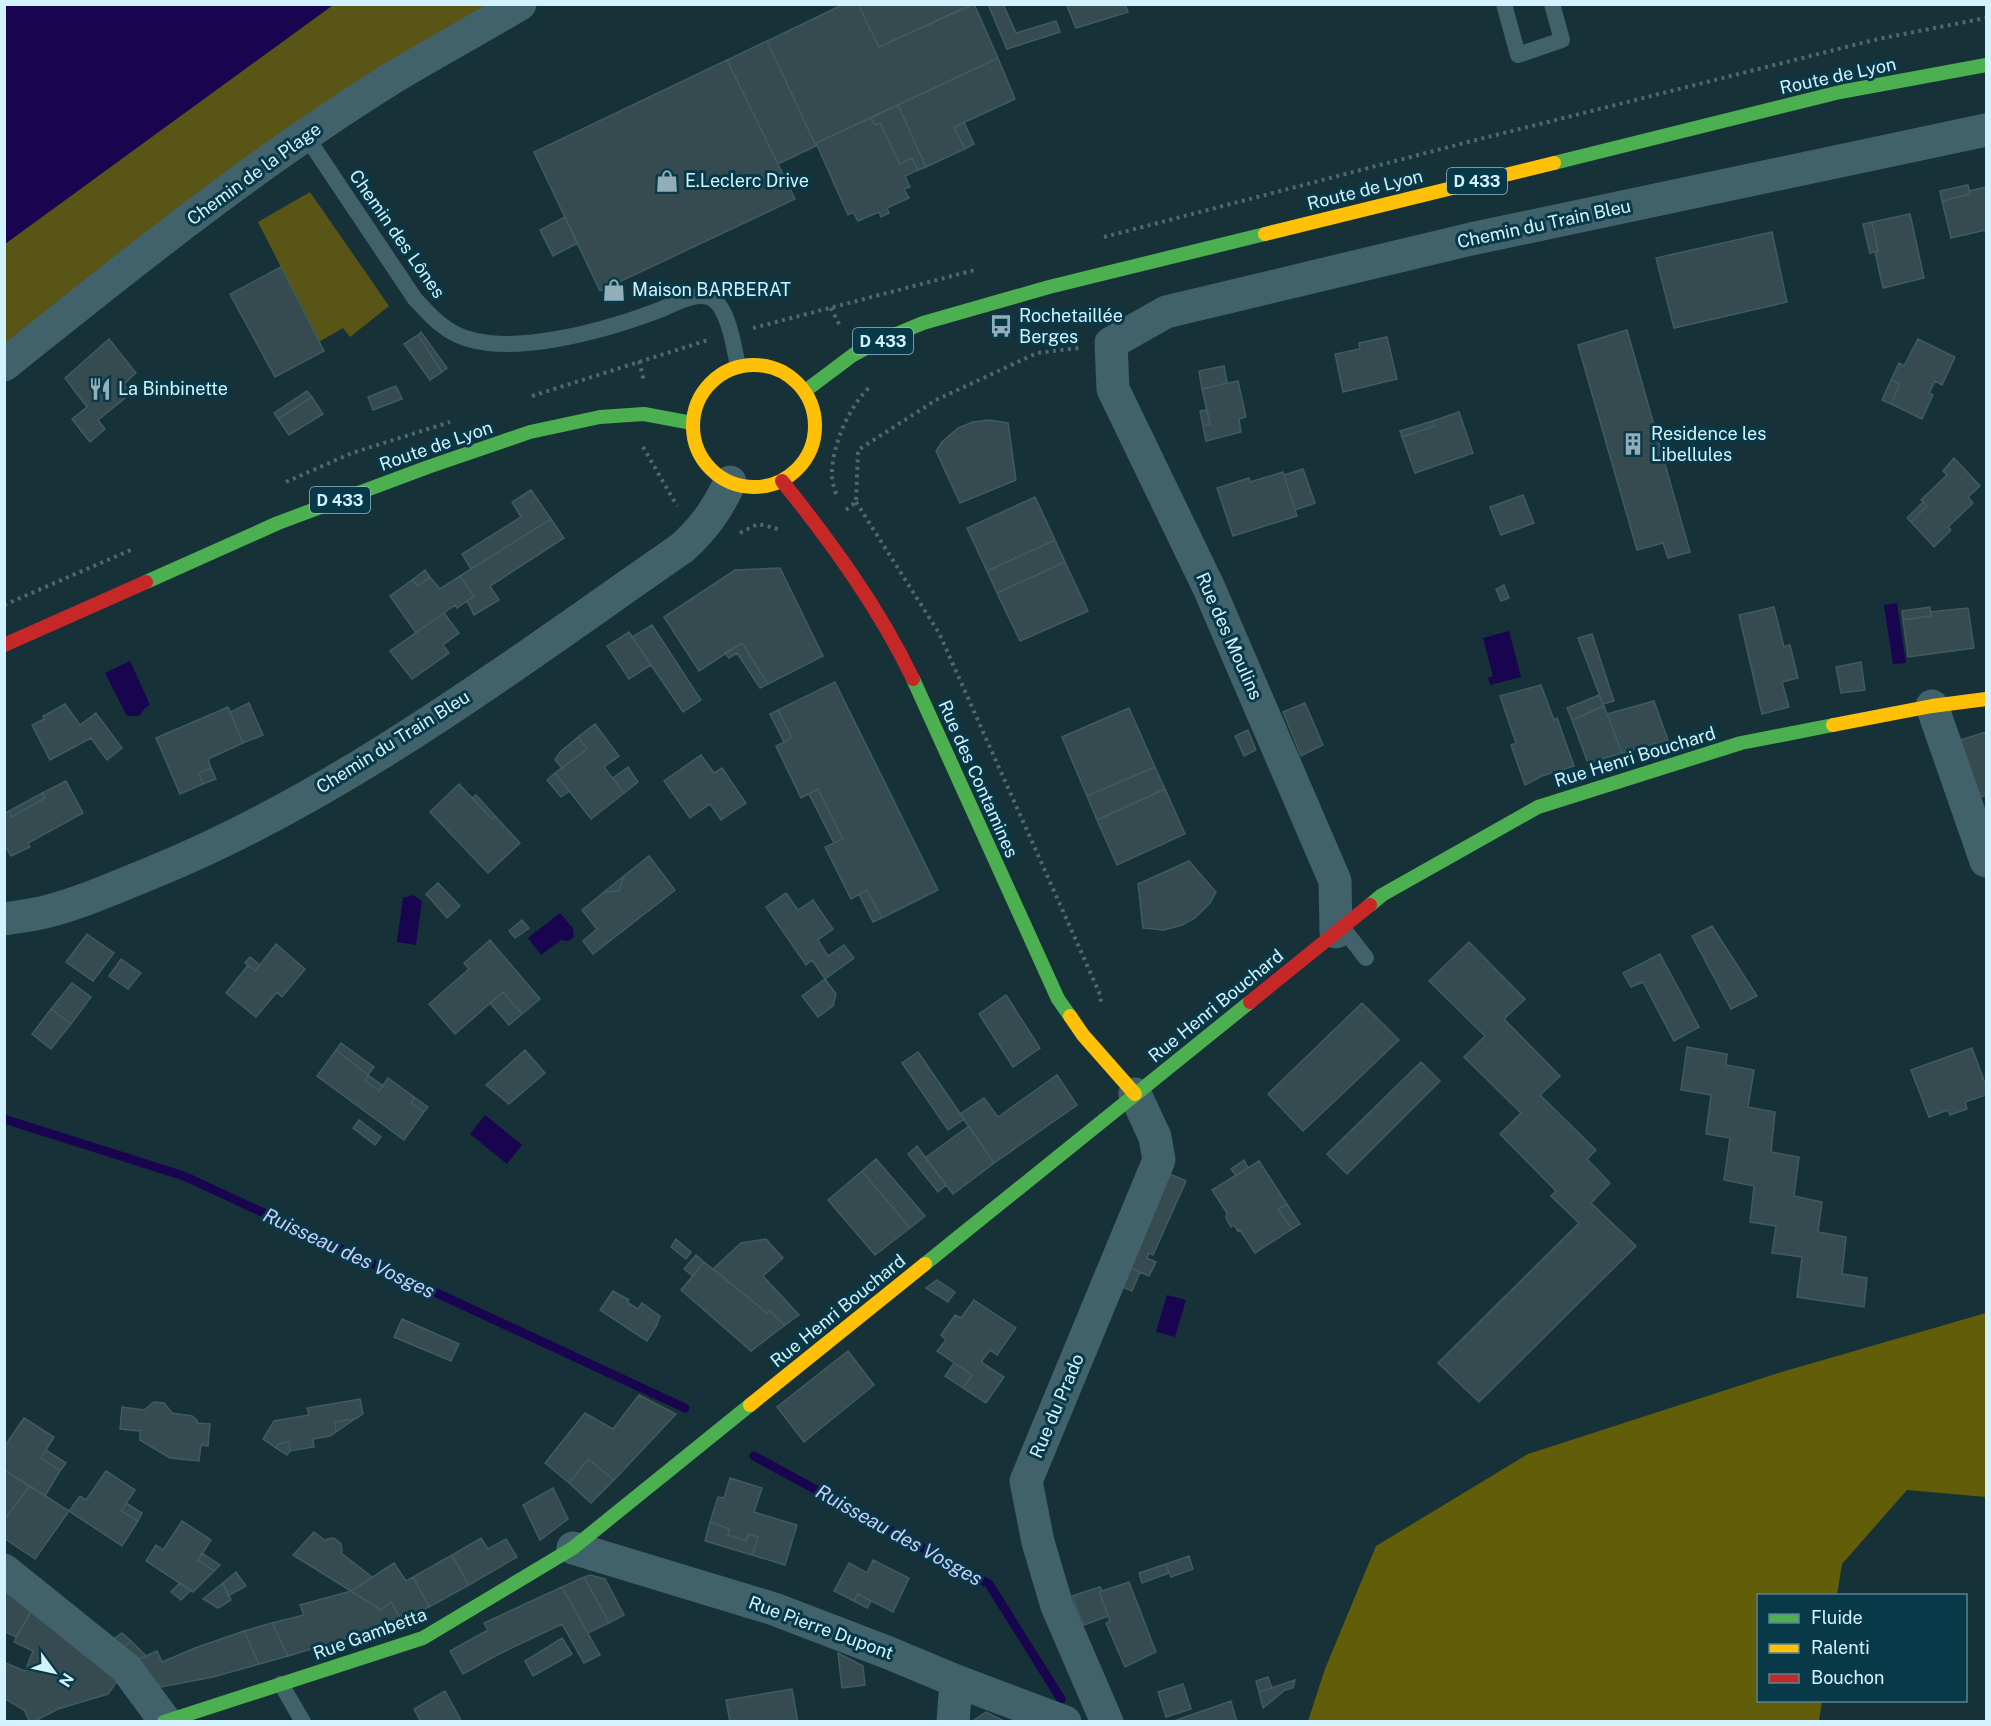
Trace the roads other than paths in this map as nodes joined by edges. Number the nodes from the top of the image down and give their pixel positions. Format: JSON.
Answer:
{"nodes":[{"id":1,"x":520,"y":4,"type":"edge"},
{"id":2,"x":1504,"y":4,"type":"edge"},
{"id":3,"x":1552,"y":4,"type":"edge"},
{"id":4,"x":1986,"y":66,"type":"edge"},
{"id":5,"x":1986,"y":130,"type":"edge"},
{"id":6,"x":306,"y":136,"type":"junction"},
{"id":7,"x":1111,"y":343,"type":"joint"},
{"id":8,"x":4,"y":365,"type":"edge"},
{"id":9,"x":738,"y":366,"type":"junction"},
{"id":10,"x":805,"y":391,"type":"junction"},
{"id":11,"x":692,"y":423,"type":"junction"},
{"id":12,"x":782,"y":481,"type":"junction"},
{"id":13,"x":730,"y":482,"type":"junction"},
{"id":14,"x":4,"y":645,"type":"edge"},
{"id":15,"x":1986,"y":699,"type":"edge"},
{"id":16,"x":1932,"y":706,"type":"junction"},
{"id":17,"x":1986,"y":861,"type":"edge"},
{"id":18,"x":4,"y":919,"type":"edge"},
{"id":19,"x":1339,"y":930,"type":"junction"},
{"id":20,"x":1366,"y":958,"type":"dead end"},
{"id":21,"x":1135,"y":1094,"type":"junction"},
{"id":22,"x":573,"y":1548,"type":"junction"},
{"id":23,"x":4,"y":1570,"type":"edge"},
{"id":24,"x":956,"y":1681,"type":"junction"},
{"id":25,"x":281,"y":1684,"type":"junction"},
{"id":26,"x":165,"y":1721,"type":"edge"},
{"id":27,"x":303,"y":1722,"type":"edge"},
{"id":28,"x":953,"y":1722,"type":"edge"},
{"id":29,"x":1065,"y":1722,"type":"edge"},
{"id":30,"x":1107,"y":1722,"type":"edge"}],
"edges":[{"from":1,"to":6,"type":"street","name":"Chemin de la Plage"},
{"from":2,"to":3,"type":"lane"},
{"from":4,"to":10,"type":"street","name":"Route de Lyon","number":"D 433"},
{"from":5,"to":7,"type":"street","name":"Chemin du Train Bleu"},
{"from":6,"to":8,"type":"street","name":"Chemin de la Plage"},
{"from":6,"to":9,"type":"lane","name":"Chemin des Lônes"},
{"from":7,"to":19,"type":"street","name":"Rue des Moulins"},
{"from":9,"to":10,"type":"street"},
{"from":9,"to":11,"type":"street"},
{"from":10,"to":12,"type":"street"},
{"from":11,"to":13,"type":"street"},
{"from":11,"to":14,"type":"street","name":"Route de Lyon","number":"D 433"},
{"from":12,"to":13,"type":"street"},
{"from":12,"to":21,"type":"street","name":"Rue des Contamines"},
{"from":13,"to":18,"type":"street","name":"Chemin du Train Bleu"},
{"from":15,"to":16,"type":"street","name":"Rue Henri Bouchard"},
{"from":16,"to":17,"type":"street"},
{"from":16,"to":19,"type":"street","name":"Rue Henri Bouchard"},
{"from":19,"to":20,"type":"lane"},
{"from":19,"to":21,"type":"street","name":"Rue Henri Bouchard"},
{"from":21,"to":22,"type":"street","name":"Rue Henri Bouchard"},
{"from":21,"to":30,"type":"street","name":"Rue du Prado"},
{"from":22,"to":24,"type":"street","name":"Rue Pierre Dupont"},
{"from":22,"to":25,"type":"street","name":"Rue Gambetta"},
{"from":23,"to":26,"type":"street"},
{"from":24,"to":28,"type":"street"},
{"from":24,"to":29,"type":"street","name":"Rue Pierre Dupont"},
{"from":25,"to":26,"type":"street","name":"Rue Gambetta"},
{"from":25,"to":27,"type":"lane"}]}
